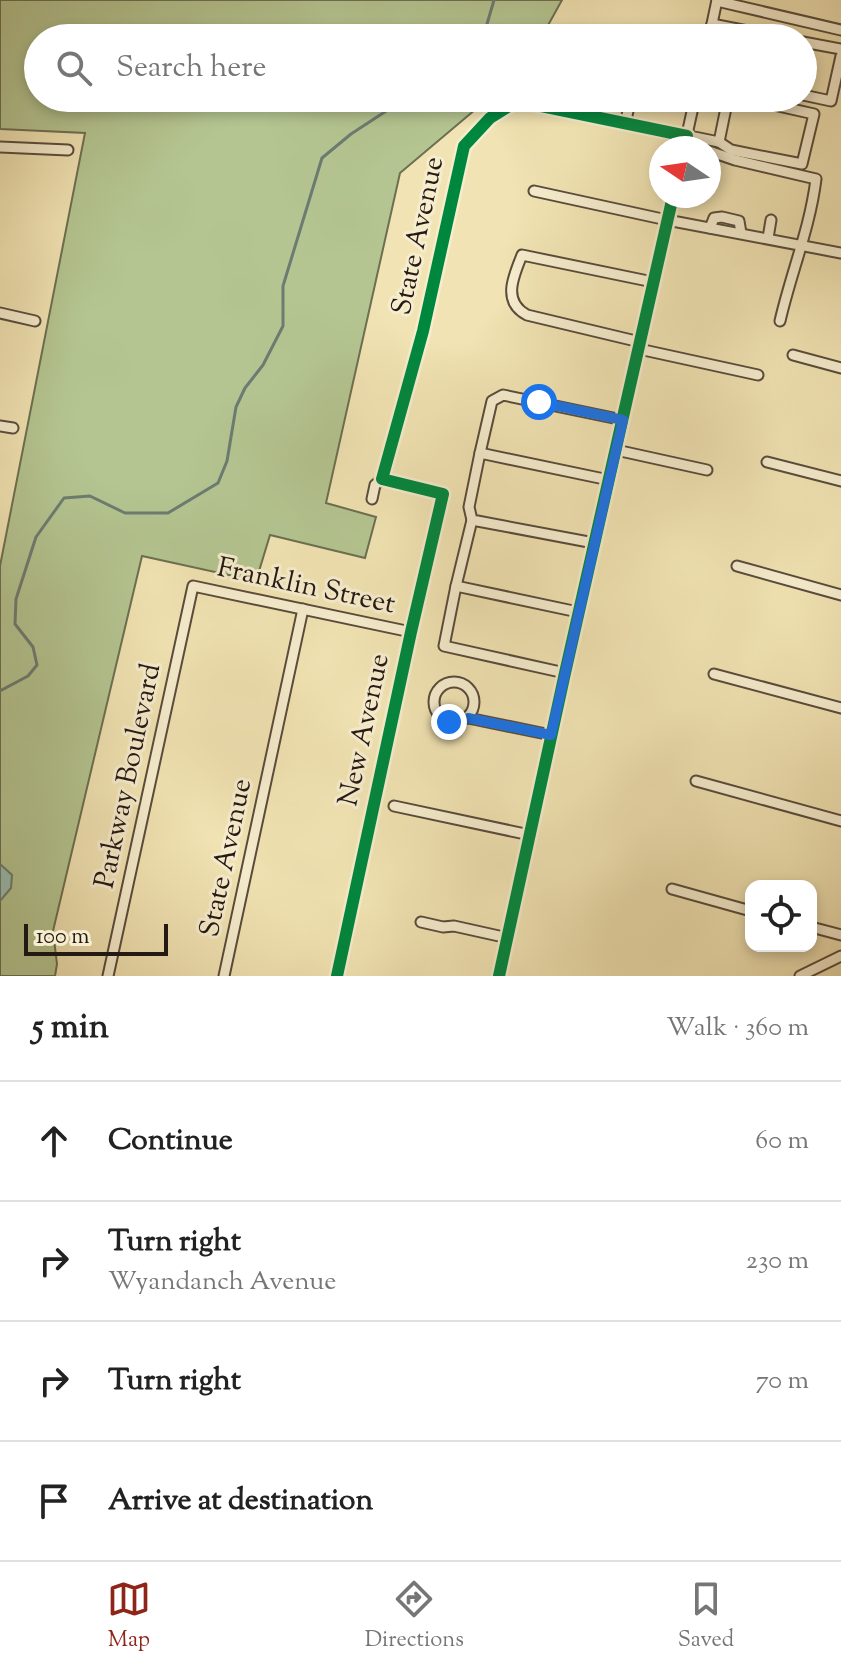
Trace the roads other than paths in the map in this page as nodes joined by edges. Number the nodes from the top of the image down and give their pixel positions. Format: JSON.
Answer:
{"nodes":[{"id":1,"x":717,"y":1,"type":"edge"},
{"id":2,"x":712,"y":24,"type":"edge"},
{"id":3,"x":815,"y":24,"type":"edge"},
{"id":4,"x":817,"y":24,"type":"edge"},
{"id":5,"x":841,"y":30,"type":"edge"},
{"id":6,"x":817,"y":45,"type":"edge"},
{"id":7,"x":841,"y":49,"type":"edge"},
{"id":8,"x":841,"y":56,"type":"edge"},
{"id":9,"x":817,"y":98,"type":"edge"},
{"id":10,"x":500,"y":112,"type":"edge"},
{"id":11,"x":569,"y":112,"type":"edge"},
{"id":12,"x":628,"y":112,"type":"edge"},
{"id":13,"x":692,"y":112,"type":"edge"},
{"id":14,"x":724,"y":112,"type":"edge"},
{"id":15,"x":805,"y":112,"type":"edge"},
{"id":16,"x":625,"y":124,"type":"junction"},
{"id":17,"x":663,"y":136,"type":"edge"},
{"id":18,"x":687,"y":136,"type":"edge"},
{"id":19,"x":720,"y":136,"type":"edge"},
{"id":20,"x":721,"y":143,"type":"edge"},
{"id":21,"x":0,"y":147,"type":"edge"},
{"id":22,"x":68,"y":150,"type":"dead end"},
{"id":23,"x":721,"y":155,"type":"edge"},
{"id":24,"x":534,"y":191,"type":"dead end"},
{"id":25,"x":670,"y":208,"type":"edge"},
{"id":26,"x":667,"y":220,"type":"junction"},
{"id":27,"x":771,"y":220,"type":"dead end"},
{"id":28,"x":768,"y":238,"type":"junction"},
{"id":29,"x":804,"y":244,"type":"junction"},
{"id":30,"x":841,"y":253,"type":"edge"},
{"id":31,"x":653,"y":282,"type":"junction"},
{"id":32,"x":0,"y":313,"type":"edge"},
{"id":33,"x":35,"y":321,"type":"dead end"},
{"id":34,"x":780,"y":321,"type":"dead end"},
{"id":35,"x":639,"y":346,"type":"junction"},
{"id":36,"x":793,"y":355,"type":"dead end"},
{"id":37,"x":841,"y":368,"type":"edge"},
{"id":38,"x":758,"y":375,"type":"dead end"},
{"id":39,"x":623,"y":420,"type":"junction"},
{"id":40,"x":0,"y":426,"type":"edge"},
{"id":41,"x":13,"y":428,"type":"dead end"},
{"id":42,"x":616,"y":450,"type":"junction"},
{"id":43,"x":480,"y":453,"type":"junction"},
{"id":44,"x":767,"y":462,"type":"dead end"},
{"id":45,"x":707,"y":470,"type":"dead end"},
{"id":46,"x":382,"y":479,"type":"junction"},
{"id":47,"x":609,"y":480,"type":"junction"},
{"id":48,"x":841,"y":481,"type":"edge"},
{"id":49,"x":372,"y":499,"type":"dead end"},
{"id":50,"x":472,"y":520,"type":"junction"},
{"id":51,"x":594,"y":543,"type":"junction"},
{"id":52,"x":737,"y":566,"type":"dead end"},
{"id":53,"x":193,"y":586,"type":"joint"},
{"id":54,"x":456,"y":586,"type":"junction"},
{"id":55,"x":841,"y":595,"type":"edge"},
{"id":56,"x":303,"y":609,"type":"junction"},
{"id":57,"x":578,"y":612,"type":"junction"},
{"id":58,"x":411,"y":632,"type":"junction"},
{"id":59,"x":565,"y":673,"type":"junction"},
{"id":60,"x":714,"y":674,"type":"dead end"},
{"id":61,"x":841,"y":708,"type":"edge"},
{"id":62,"x":468,"y":718,"type":"junction"},
{"id":63,"x":551,"y":735,"type":"junction"},
{"id":64,"x":696,"y":781,"type":"dead end"},
{"id":65,"x":394,"y":806,"type":"dead end"},
{"id":66,"x":841,"y":821,"type":"edge"},
{"id":67,"x":530,"y":835,"type":"junction"},
{"id":68,"x":672,"y":889,"type":"dead end"},
{"id":69,"x":745,"y":909,"type":"edge"},
{"id":70,"x":421,"y":922,"type":"dead end"},
{"id":71,"x":817,"y":929,"type":"edge"},
{"id":72,"x":841,"y":935,"type":"edge"},
{"id":73,"x":508,"y":938,"type":"junction"},
{"id":74,"x":841,"y":956,"type":"edge"},
{"id":75,"x":108,"y":976,"type":"edge"},
{"id":76,"x":224,"y":976,"type":"edge"},
{"id":77,"x":337,"y":976,"type":"edge"},
{"id":78,"x":499,"y":976,"type":"edge"},
{"id":79,"x":800,"y":976,"type":"edge"}],
"edges":[{"from":1,"to":2,"type":"street"},
{"from":1,"to":3,"type":"street"},
{"from":4,"to":5,"type":"street"},
{"from":6,"to":7,"type":"street"},
{"from":8,"to":9,"type":"street"},
{"from":10,"to":46,"type":"street","name":"State Avenue"},
{"from":11,"to":16,"type":"street","name":"State Avenue"},
{"from":12,"to":16,"type":"street"},
{"from":13,"to":18,"type":"street"},
{"from":14,"to":19,"type":"street"},
{"from":15,"to":20,"type":"street"},
{"from":16,"to":17,"type":"street","name":"State Avenue"},
{"from":21,"to":22,"type":"street"},
{"from":23,"to":29,"type":"street"},
{"from":24,"to":26,"type":"street"},
{"from":25,"to":26,"type":"street"},
{"from":26,"to":28,"type":"street"},
{"from":26,"to":31,"type":"street"},
{"from":27,"to":28,"type":"street"},
{"from":28,"to":29,"type":"street"},
{"from":29,"to":30,"type":"street"},
{"from":29,"to":34,"type":"street"},
{"from":31,"to":35,"type":"street"},
{"from":31,"to":35,"type":"street"},
{"from":32,"to":33,"type":"street"},
{"from":35,"to":38,"type":"street"},
{"from":35,"to":39,"type":"street"},
{"from":36,"to":37,"type":"street"},
{"from":39,"to":42,"type":"street"},
{"from":39,"to":43,"type":"street"},
{"from":40,"to":41,"type":"street"},
{"from":42,"to":45,"type":"street"},
{"from":42,"to":47,"type":"street"},
{"from":43,"to":47,"type":"street"},
{"from":43,"to":50,"type":"street"},
{"from":44,"to":48,"type":"street"},
{"from":46,"to":49,"type":"street"},
{"from":46,"to":58,"type":"street","name":"New Avenue"},
{"from":47,"to":51,"type":"street"},
{"from":50,"to":51,"type":"street"},
{"from":50,"to":54,"type":"street"},
{"from":51,"to":57,"type":"street"},
{"from":52,"to":55,"type":"street"},
{"from":53,"to":56,"type":"street","name":"Franklin Street"},
{"from":53,"to":75,"type":"street","name":"Parkway Boulevard"},
{"from":54,"to":57,"type":"street"},
{"from":54,"to":59,"type":"street"},
{"from":56,"to":58,"type":"street","name":"Franklin Street"},
{"from":56,"to":76,"type":"street","name":"State Avenue"},
{"from":57,"to":59,"type":"street"},
{"from":58,"to":77,"type":"street","name":"New Avenue"},
{"from":59,"to":63,"type":"street"},
{"from":60,"to":61,"type":"street"},
{"from":62,"to":62,"type":"street"},
{"from":62,"to":63,"type":"street"},
{"from":63,"to":67,"type":"street"},
{"from":64,"to":66,"type":"street"},
{"from":65,"to":67,"type":"street"},
{"from":67,"to":73,"type":"street"},
{"from":68,"to":69,"type":"street"},
{"from":70,"to":73,"type":"street"},
{"from":71,"to":72,"type":"street"},
{"from":73,"to":78,"type":"street"},
{"from":74,"to":79,"type":"street"}]}
